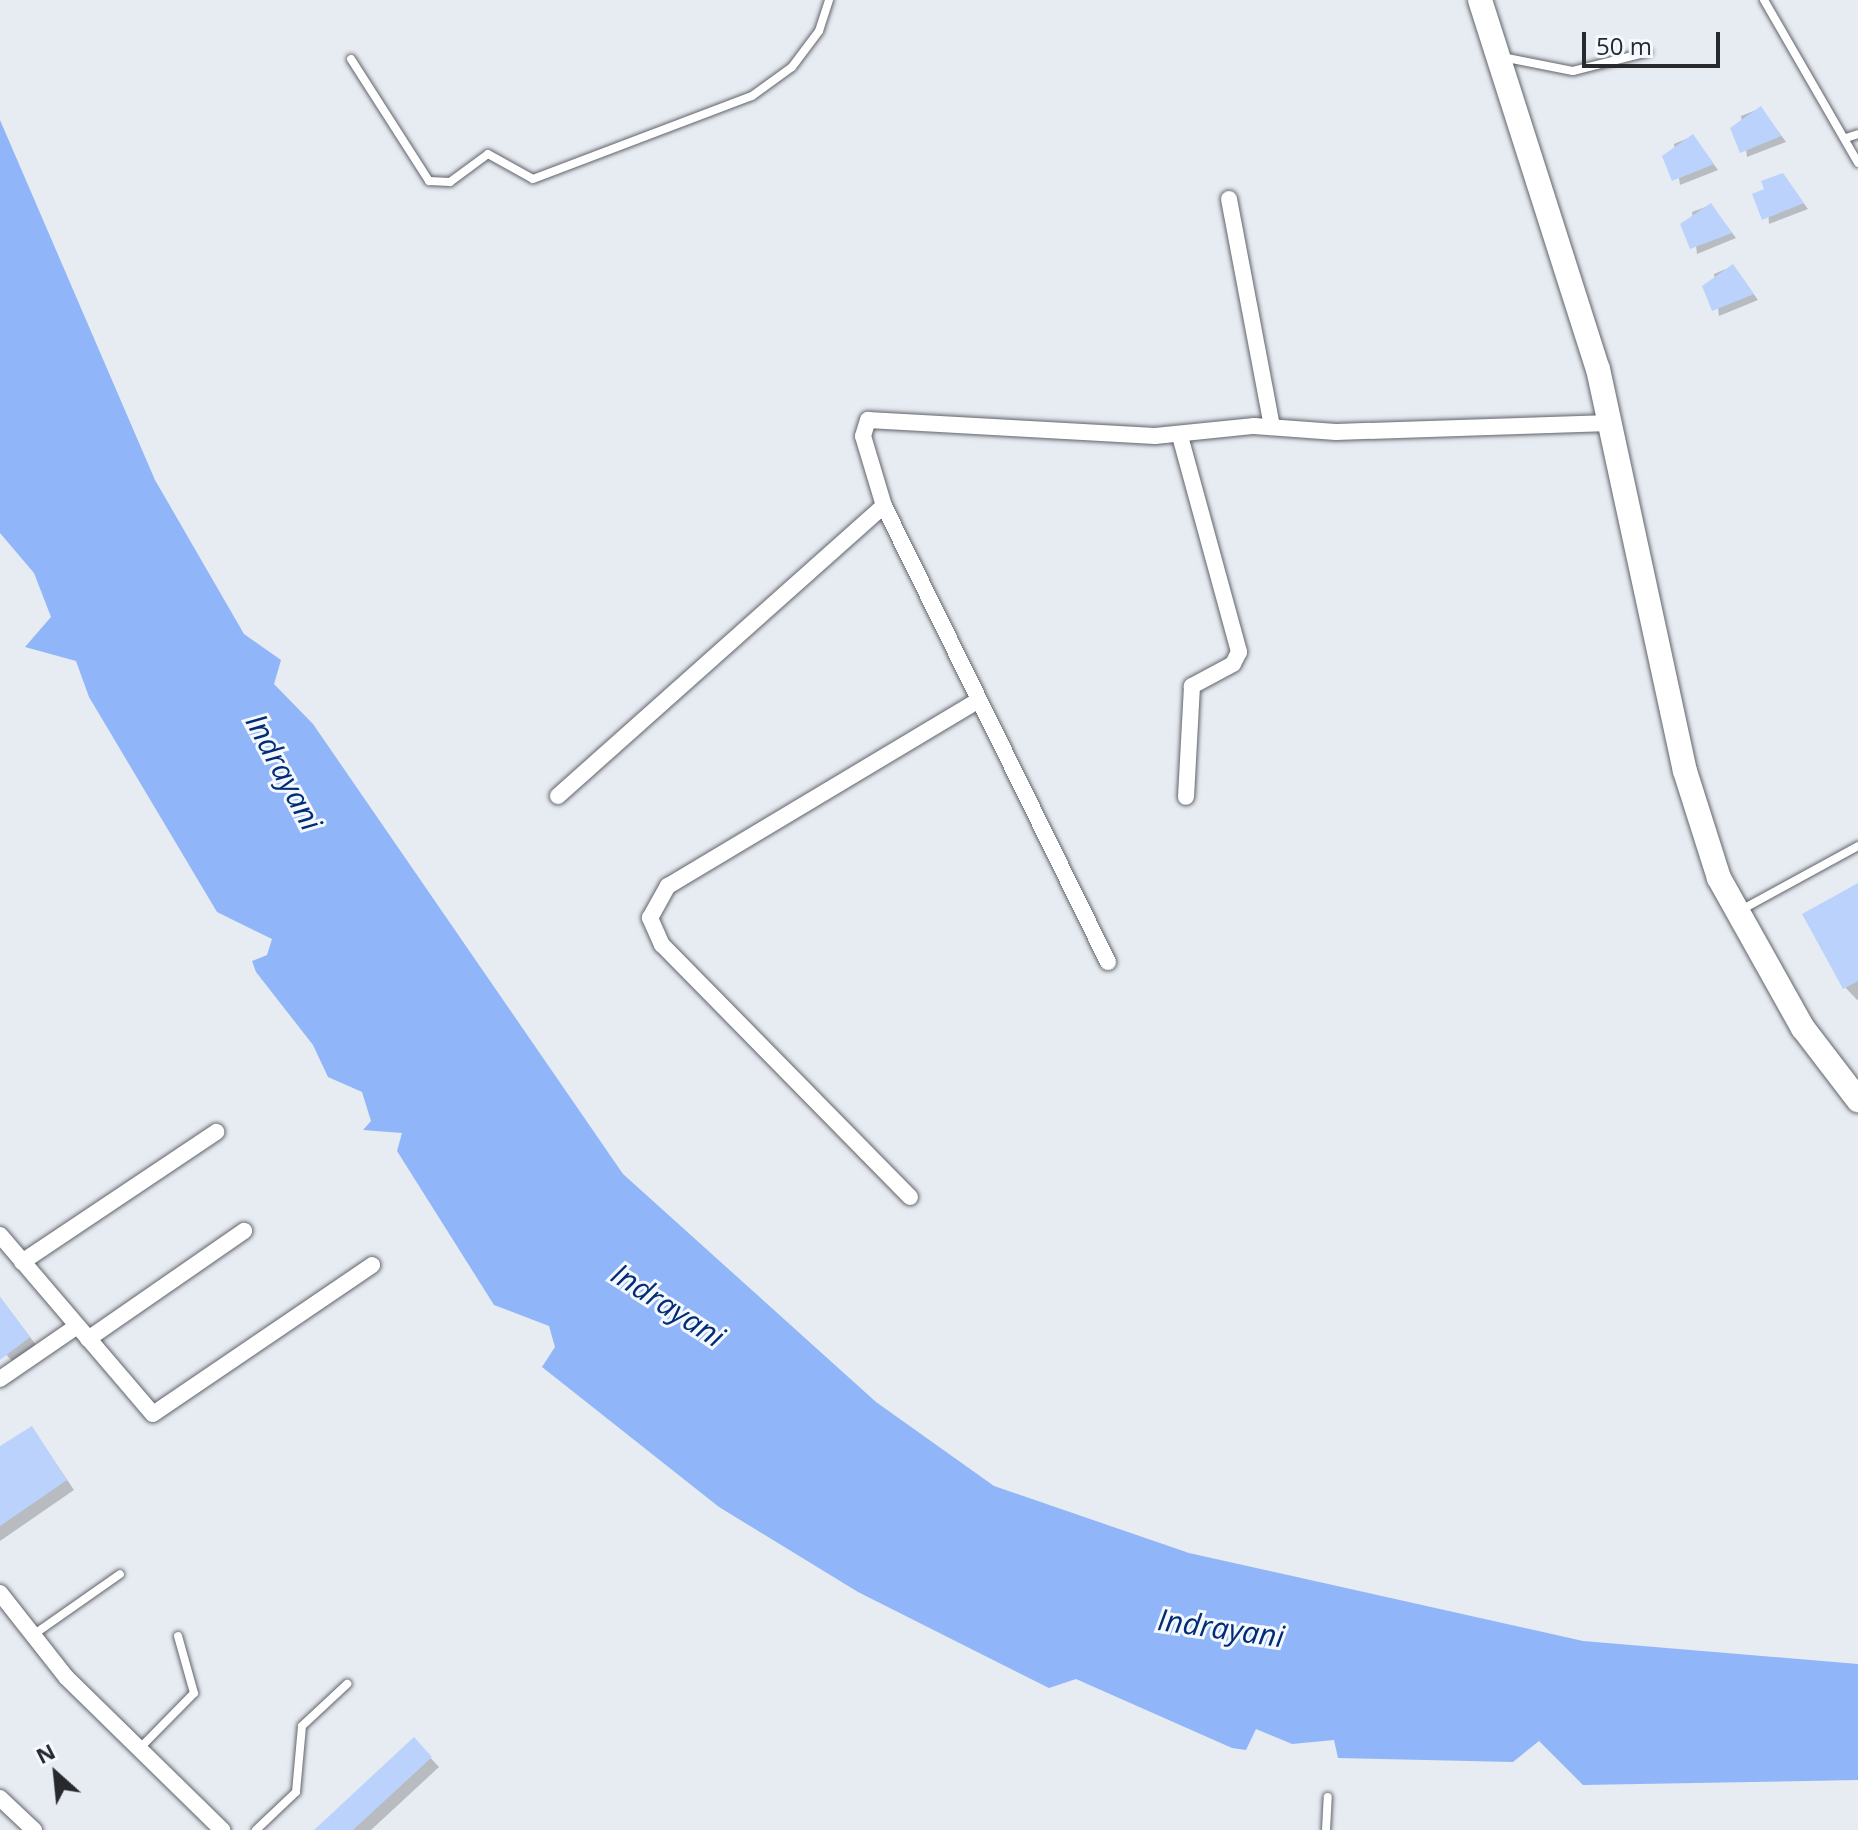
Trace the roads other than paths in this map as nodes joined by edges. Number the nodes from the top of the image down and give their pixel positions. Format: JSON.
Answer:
{"nodes":[{"id":1,"x":829,"y":0,"type":"edge"},
{"id":2,"x":1480,"y":0,"type":"edge"},
{"id":3,"x":1764,"y":0,"type":"edge"},
{"id":4,"x":1648,"y":52,"type":"dead end"},
{"id":5,"x":1498,"y":57,"type":"junction"},
{"id":6,"x":351,"y":59,"type":"dead end"},
{"id":7,"x":1858,"y":134,"type":"edge"},
{"id":8,"x":1846,"y":138,"type":"junction"},
{"id":9,"x":1858,"y":163,"type":"edge"},
{"id":10,"x":1229,"y":199,"type":"dead end"},
{"id":11,"x":1610,"y":423,"type":"junction"},
{"id":12,"x":1272,"y":427,"type":"junction"},
{"id":13,"x":1180,"y":436,"type":"junction"},
{"id":14,"x":884,"y":506,"type":"junction"},
{"id":15,"x":975,"y":702,"type":"junction"},
{"id":16,"x":558,"y":796,"type":"dead end"},
{"id":17,"x":1186,"y":797,"type":"dead end"},
{"id":18,"x":1858,"y":846,"type":"edge"},
{"id":19,"x":1739,"y":911,"type":"junction"},
{"id":20,"x":1108,"y":962,"type":"dead end"},
{"id":21,"x":1854,"y":1086,"type":"edge"},
{"id":22,"x":216,"y":1132,"type":"dead end"},
{"id":23,"x":910,"y":1197,"type":"dead end"},
{"id":24,"x":244,"y":1231,"type":"dead end"},
{"id":25,"x":0,"y":1235,"type":"edge"},
{"id":26,"x":22,"y":1262,"type":"junction"},
{"id":27,"x":372,"y":1265,"type":"dead end"},
{"id":28,"x":77,"y":1326,"type":"junction"},
{"id":29,"x":88,"y":1339,"type":"junction"},
{"id":30,"x":0,"y":1379,"type":"edge"},
{"id":31,"x":120,"y":1574,"type":"dead end"},
{"id":32,"x":0,"y":1593,"type":"edge"},
{"id":33,"x":33,"y":1635,"type":"junction"},
{"id":34,"x":178,"y":1636,"type":"dead end"},
{"id":35,"x":347,"y":1684,"type":"dead end"},
{"id":36,"x":138,"y":1749,"type":"junction"},
{"id":37,"x":1328,"y":1797,"type":"dead end"},
{"id":38,"x":0,"y":1798,"type":"edge"},
{"id":39,"x":210,"y":1826,"type":"edge"},
{"id":40,"x":34,"y":1830,"type":"edge"},
{"id":41,"x":256,"y":1830,"type":"edge"},
{"id":42,"x":1326,"y":1830,"type":"edge"}],
"edges":[{"from":1,"to":6,"type":"lane"},
{"from":2,"to":5,"type":"street"},
{"from":3,"to":8,"type":"lane"},
{"from":4,"to":5,"type":"lane"},
{"from":5,"to":11,"type":"street"},
{"from":7,"to":8,"type":"lane"},
{"from":8,"to":9,"type":"lane"},
{"from":10,"to":12,"type":"street"},
{"from":11,"to":12,"type":"street"},
{"from":11,"to":19,"type":"street"},
{"from":12,"to":13,"type":"street"},
{"from":13,"to":14,"type":"street"},
{"from":13,"to":17,"type":"street"},
{"from":14,"to":15,"type":"street"},
{"from":14,"to":16,"type":"street"},
{"from":15,"to":20,"type":"street"},
{"from":15,"to":23,"type":"street"},
{"from":18,"to":19,"type":"lane"},
{"from":19,"to":21,"type":"street"},
{"from":22,"to":26,"type":"street"},
{"from":24,"to":29,"type":"street"},
{"from":25,"to":26,"type":"street"},
{"from":26,"to":28,"type":"street"},
{"from":27,"to":29,"type":"street"},
{"from":28,"to":29,"type":"street"},
{"from":28,"to":30,"type":"street"},
{"from":31,"to":33,"type":"lane"},
{"from":32,"to":33,"type":"street"},
{"from":33,"to":36,"type":"street"},
{"from":34,"to":36,"type":"lane"},
{"from":35,"to":41,"type":"lane"},
{"from":36,"to":39,"type":"street"},
{"from":37,"to":42,"type":"lane"},
{"from":38,"to":40,"type":"street"}]}
